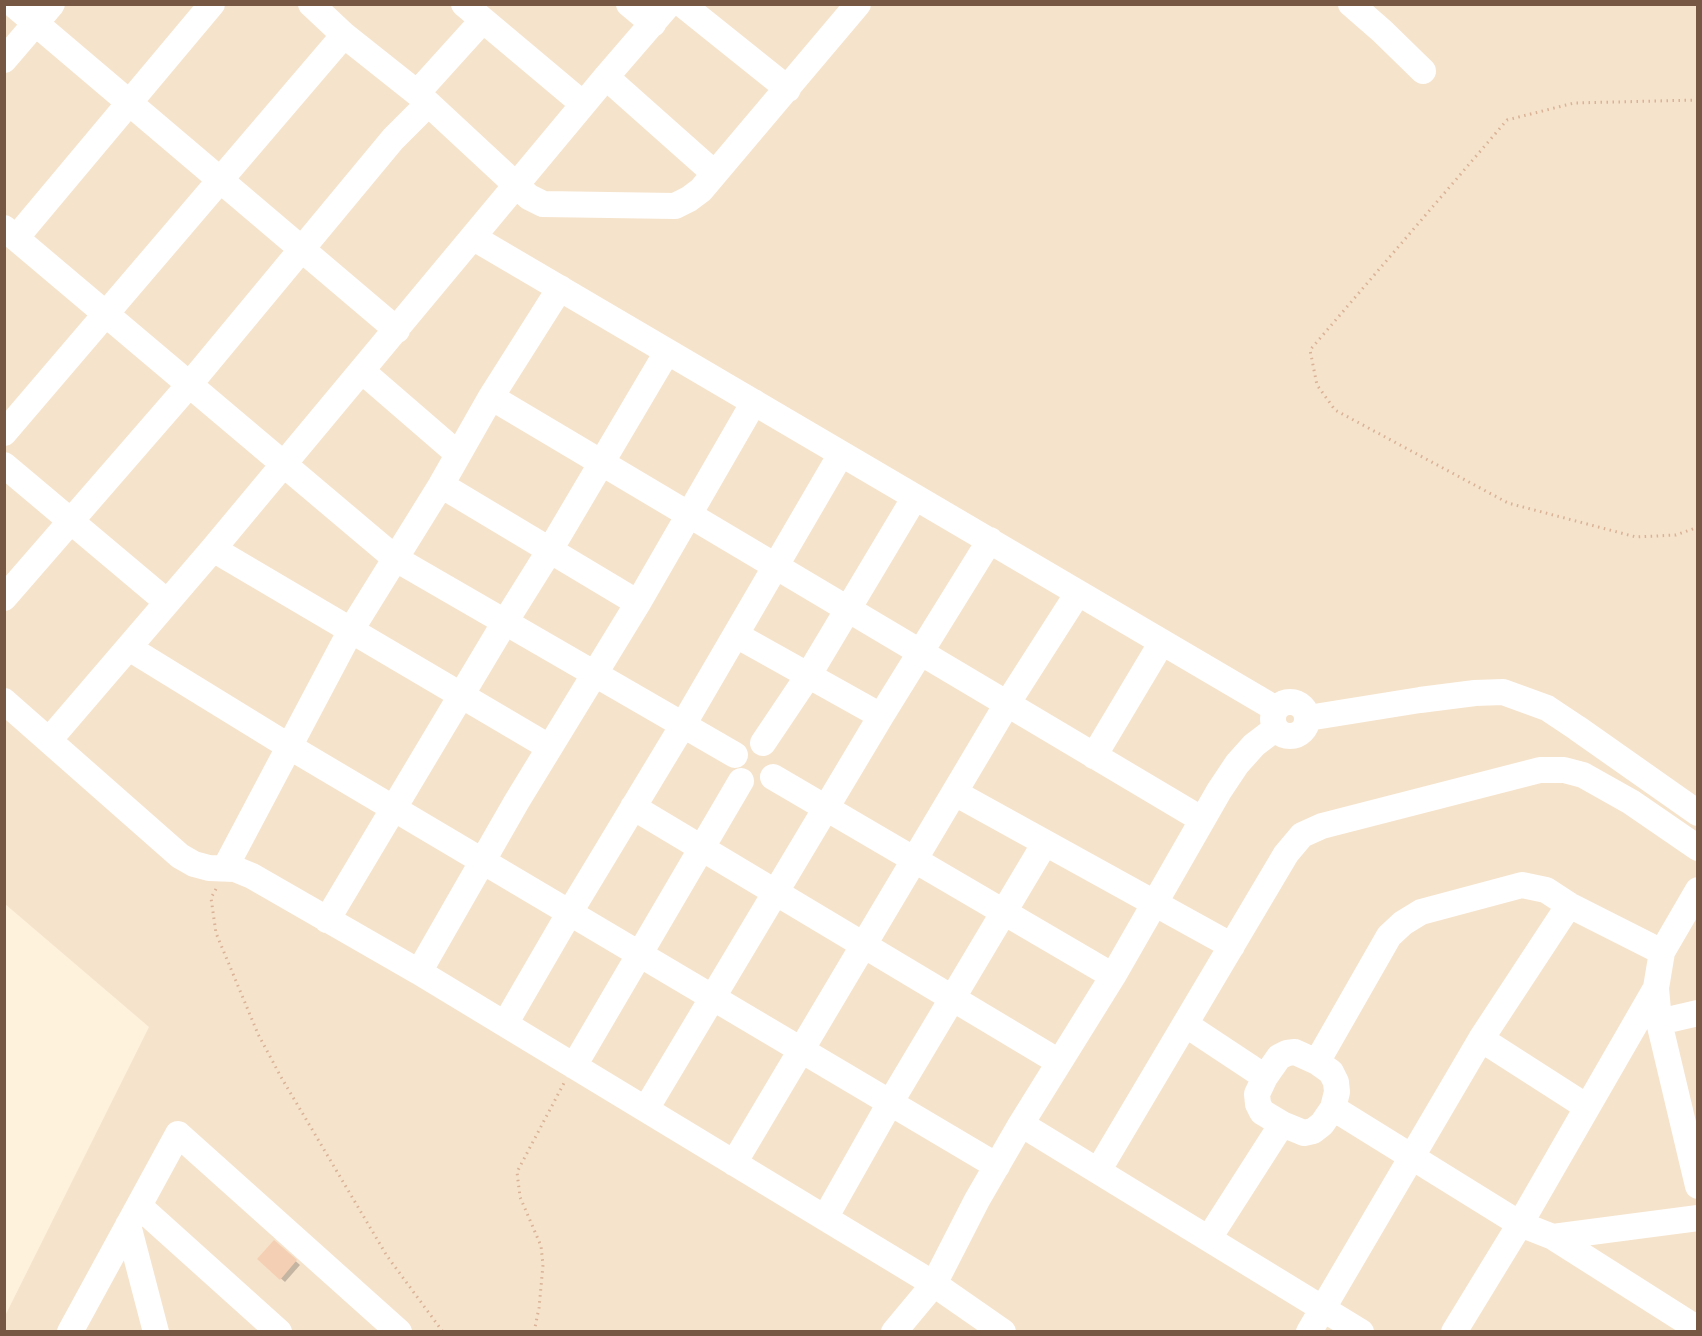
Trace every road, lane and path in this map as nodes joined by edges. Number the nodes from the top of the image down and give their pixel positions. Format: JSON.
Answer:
{"nodes":[{"id":1,"x":13,"y":4,"type":"edge"},
{"id":2,"x":52,"y":4,"type":"edge"},
{"id":3,"x":212,"y":4,"type":"edge"},
{"id":4,"x":629,"y":4,"type":"edge"},
{"id":5,"x":669,"y":4,"type":"edge"},
{"id":6,"x":682,"y":4,"type":"edge"},
{"id":7,"x":1351,"y":4,"type":"edge"},
{"id":8,"x":315,"y":6,"type":"edge"},
{"id":9,"x":854,"y":6,"type":"edge"},
{"id":10,"x":473,"y":12,"type":"edge"},
{"id":11,"x":36,"y":24,"type":"junction"},
{"id":12,"x":653,"y":24,"type":"junction"},
{"id":13,"x":344,"y":35,"type":"junction"},
{"id":14,"x":4,"y":60,"type":"edge"},
{"id":15,"x":1423,"y":70,"type":"dead end"},
{"id":16,"x":606,"y":77,"type":"junction"},
{"id":17,"x":788,"y":89,"type":"junction"},
{"id":18,"x":422,"y":99,"type":"junction"},
{"id":19,"x":1698,"y":100,"type":"edge"},
{"id":20,"x":129,"y":102,"type":"junction"},
{"id":21,"x":584,"y":104,"type":"junction"},
{"id":22,"x":714,"y":173,"type":"junction"},
{"id":23,"x":220,"y":180,"type":"junction"},
{"id":24,"x":516,"y":185,"type":"junction"},
{"id":25,"x":10,"y":233,"type":"edge"},
{"id":26,"x":474,"y":238,"type":"junction"},
{"id":27,"x":302,"y":249,"type":"junction"},
{"id":28,"x":560,"y":288,"type":"junction"},
{"id":29,"x":106,"y":314,"type":"junction"},
{"id":30,"x":398,"y":330,"type":"junction"},
{"id":31,"x":668,"y":352,"type":"junction"},
{"id":32,"x":362,"y":371,"type":"junction"},
{"id":33,"x":189,"y":385,"type":"junction"},
{"id":34,"x":491,"y":397,"type":"junction"},
{"id":35,"x":754,"y":402,"type":"junction"},
{"id":36,"x":4,"y":433,"type":"edge"},
{"id":37,"x":458,"y":454,"type":"junction"},
{"id":38,"x":841,"y":454,"type":"junction"},
{"id":39,"x":602,"y":463,"type":"junction"},
{"id":40,"x":283,"y":464,"type":"junction"},
{"id":41,"x":4,"y":465,"type":"edge"},
{"id":42,"x":441,"y":485,"type":"junction"},
{"id":43,"x":915,"y":497,"type":"junction"},
{"id":44,"x":689,"y":514,"type":"junction"},
{"id":45,"x":71,"y":521,"type":"junction"},
{"id":46,"x":1698,"y":527,"type":"edge"},
{"id":47,"x":990,"y":540,"type":"junction"},
{"id":48,"x":213,"y":549,"type":"junction"},
{"id":49,"x":550,"y":550,"type":"junction"},
{"id":50,"x":396,"y":559,"type":"junction"},
{"id":51,"x":776,"y":566,"type":"junction"},
{"id":52,"x":1078,"y":593,"type":"junction"},
{"id":53,"x":4,"y":598,"type":"edge"},
{"id":54,"x":167,"y":602,"type":"junction"},
{"id":55,"x":638,"y":603,"type":"junction"},
{"id":56,"x":848,"y":609,"type":"junction"},
{"id":57,"x":505,"y":622,"type":"junction"},
{"id":58,"x":351,"y":630,"type":"junction"},
{"id":59,"x":736,"y":635,"type":"junction"},
{"id":60,"x":1162,"y":642,"type":"junction"},
{"id":61,"x":129,"y":648,"type":"junction"},
{"id":62,"x":920,"y":652,"type":"junction"},
{"id":63,"x":595,"y":674,"type":"junction"},
{"id":64,"x":808,"y":676,"type":"junction"},
{"id":65,"x":463,"y":695,"type":"junction"},
{"id":66,"x":4,"y":700,"type":"edge"},
{"id":67,"x":1007,"y":704,"type":"junction"},
{"id":68,"x":881,"y":716,"type":"junction"},
{"id":69,"x":1276,"y":719,"type":"junction"},
{"id":70,"x":683,"y":725,"type":"junction"},
{"id":71,"x":50,"y":739,"type":"junction"},
{"id":72,"x":763,"y":743,"type":"junction"},
{"id":73,"x":290,"y":747,"type":"junction"},
{"id":74,"x":549,"y":747,"type":"junction"},
{"id":75,"x":735,"y":755,"type":"junction"},
{"id":76,"x":1094,"y":756,"type":"junction"},
{"id":77,"x":773,"y":777,"type":"junction"},
{"id":78,"x":741,"y":781,"type":"junction"},
{"id":79,"x":955,"y":793,"type":"junction"},
{"id":80,"x":633,"y":807,"type":"junction"},
{"id":81,"x":826,"y":808,"type":"junction"},
{"id":82,"x":395,"y":809,"type":"junction"},
{"id":83,"x":1698,"y":813,"type":"edge"},
{"id":84,"x":1201,"y":819,"type":"junction"},
{"id":85,"x":1045,"y":843,"type":"junction"},
{"id":86,"x":702,"y":847,"type":"junction"},
{"id":87,"x":1698,"y":848,"type":"edge"},
{"id":88,"x":913,"y":859,"type":"junction"},
{"id":89,"x":483,"y":861,"type":"junction"},
{"id":90,"x":225,"y":868,"type":"junction"},
{"id":91,"x":1698,"y":890,"type":"edge"},
{"id":92,"x":775,"y":891,"type":"junction"},
{"id":93,"x":1155,"y":903,"type":"junction"},
{"id":94,"x":1569,"y":905,"type":"junction"},
{"id":95,"x":570,"y":912,"type":"junction"},
{"id":96,"x":1004,"y":912,"type":"junction"},
{"id":97,"x":327,"y":920,"type":"junction"},
{"id":98,"x":864,"y":944,"type":"junction"},
{"id":99,"x":1232,"y":946,"type":"junction"},
{"id":100,"x":1662,"y":952,"type":"junction"},
{"id":101,"x":638,"y":953,"type":"junction"},
{"id":102,"x":419,"y":972,"type":"junction"},
{"id":103,"x":1113,"y":976,"type":"junction"},
{"id":104,"x":1656,"y":988,"type":"junction"},
{"id":105,"x":712,"y":997,"type":"junction"},
{"id":106,"x":952,"y":998,"type":"junction"},
{"id":107,"x":1698,"y":1013,"type":"edge"},
{"id":108,"x":1659,"y":1022,"type":"junction"},
{"id":109,"x":505,"y":1024,"type":"junction"},
{"id":110,"x":1185,"y":1024,"type":"junction"},
{"id":111,"x":1481,"y":1039,"type":"junction"},
{"id":112,"x":802,"y":1050,"type":"junction"},
{"id":113,"x":1059,"y":1062,"type":"junction"},
{"id":114,"x":1317,"y":1062,"type":"junction"},
{"id":115,"x":574,"y":1066,"type":"junction"},
{"id":116,"x":1265,"y":1077,"type":"junction"},
{"id":117,"x":891,"y":1103,"type":"junction"},
{"id":118,"x":1587,"y":1107,"type":"junction"},
{"id":119,"x":1333,"y":1108,"type":"junction"},
{"id":120,"x":646,"y":1109,"type":"junction"},
{"id":121,"x":1021,"y":1124,"type":"junction"},
{"id":122,"x":1282,"y":1124,"type":"junction"},
{"id":123,"x":1412,"y":1158,"type":"junction"},
{"id":124,"x":734,"y":1163,"type":"junction"},
{"id":125,"x":997,"y":1166,"type":"junction"},
{"id":126,"x":1098,"y":1171,"type":"junction"},
{"id":127,"x":1698,"y":1186,"type":"edge"},
{"id":128,"x":133,"y":1215,"type":"junction"},
{"id":129,"x":825,"y":1218,"type":"junction"},
{"id":130,"x":1698,"y":1218,"type":"edge"},
{"id":131,"x":1520,"y":1224,"type":"junction"},
{"id":132,"x":1553,"y":1237,"type":"junction"},
{"id":133,"x":1209,"y":1238,"type":"junction"},
{"id":134,"x":934,"y":1284,"type":"junction"},
{"id":135,"x":1323,"y":1309,"type":"junction"},
{"id":136,"x":1698,"y":1329,"type":"edge"},
{"id":137,"x":70,"y":1332,"type":"edge"},
{"id":138,"x":156,"y":1332,"type":"edge"},
{"id":139,"x":279,"y":1332,"type":"edge"},
{"id":140,"x":399,"y":1332,"type":"edge"},
{"id":141,"x":443,"y":1332,"type":"edge"},
{"id":142,"x":534,"y":1332,"type":"edge"},
{"id":143,"x":894,"y":1332,"type":"edge"},
{"id":144,"x":1003,"y":1332,"type":"edge"},
{"id":145,"x":1309,"y":1332,"type":"edge"},
{"id":146,"x":1362,"y":1332,"type":"edge"},
{"id":147,"x":1454,"y":1332,"type":"edge"}],
"edges":[{"from":1,"to":11,"type":"street"},
{"from":2,"to":11,"type":"street"},
{"from":3,"to":20,"type":"street"},
{"from":4,"to":12,"type":"street"},
{"from":5,"to":12,"type":"street"},
{"from":6,"to":17,"type":"street"},
{"from":7,"to":15,"type":"street"},
{"from":8,"to":13,"type":"street"},
{"from":9,"to":17,"type":"street"},
{"from":10,"to":18,"type":"street"},
{"from":10,"to":21,"type":"street"},
{"from":11,"to":14,"type":"street"},
{"from":11,"to":20,"type":"street"},
{"from":12,"to":16,"type":"street"},
{"from":13,"to":18,"type":"street"},
{"from":13,"to":23,"type":"street"},
{"from":16,"to":21,"type":"street"},
{"from":16,"to":22,"type":"street"},
{"from":17,"to":22,"type":"street"},
{"from":18,"to":24,"type":"street"},
{"from":18,"to":27,"type":"street"},
{"from":19,"to":46,"type":"path"},
{"from":20,"to":23,"type":"street"},
{"from":20,"to":25,"type":"street"},
{"from":21,"to":24,"type":"street"},
{"from":22,"to":24,"type":"street"},
{"from":23,"to":27,"type":"street"},
{"from":23,"to":29,"type":"street"},
{"from":24,"to":26,"type":"street"},
{"from":25,"to":29,"type":"street"},
{"from":26,"to":28,"type":"street"},
{"from":26,"to":30,"type":"street"},
{"from":27,"to":30,"type":"street"},
{"from":27,"to":33,"type":"street"},
{"from":28,"to":31,"type":"street"},
{"from":28,"to":34,"type":"street"},
{"from":29,"to":33,"type":"street"},
{"from":29,"to":36,"type":"street"},
{"from":30,"to":32,"type":"street"},
{"from":31,"to":35,"type":"street"},
{"from":31,"to":39,"type":"street"},
{"from":32,"to":37,"type":"street"},
{"from":32,"to":40,"type":"street"},
{"from":33,"to":40,"type":"street"},
{"from":33,"to":45,"type":"street"},
{"from":34,"to":37,"type":"street"},
{"from":34,"to":39,"type":"street"},
{"from":35,"to":38,"type":"street"},
{"from":35,"to":44,"type":"street"},
{"from":37,"to":42,"type":"street"},
{"from":38,"to":43,"type":"street"},
{"from":38,"to":51,"type":"street"},
{"from":39,"to":44,"type":"street"},
{"from":39,"to":49,"type":"street"},
{"from":40,"to":48,"type":"street"},
{"from":40,"to":50,"type":"street"},
{"from":41,"to":45,"type":"street"},
{"from":42,"to":49,"type":"street"},
{"from":42,"to":50,"type":"street"},
{"from":43,"to":47,"type":"street"},
{"from":43,"to":56,"type":"street"},
{"from":44,"to":51,"type":"street"},
{"from":44,"to":55,"type":"street"},
{"from":45,"to":53,"type":"street"},
{"from":45,"to":54,"type":"street"},
{"from":47,"to":52,"type":"street"},
{"from":47,"to":62,"type":"street"},
{"from":48,"to":54,"type":"street"},
{"from":48,"to":58,"type":"street"},
{"from":49,"to":55,"type":"street"},
{"from":49,"to":57,"type":"street"},
{"from":50,"to":57,"type":"street"},
{"from":50,"to":58,"type":"street"},
{"from":51,"to":56,"type":"street"},
{"from":51,"to":59,"type":"street"},
{"from":52,"to":60,"type":"street"},
{"from":52,"to":67,"type":"street"},
{"from":54,"to":61,"type":"street"},
{"from":55,"to":63,"type":"street"},
{"from":56,"to":62,"type":"street"},
{"from":56,"to":64,"type":"street"},
{"from":57,"to":63,"type":"street"},
{"from":57,"to":65,"type":"street"},
{"from":58,"to":65,"type":"street"},
{"from":58,"to":73,"type":"street"},
{"from":59,"to":64,"type":"street"},
{"from":59,"to":70,"type":"street"},
{"from":60,"to":69,"type":"street"},
{"from":60,"to":76,"type":"street"},
{"from":61,"to":71,"type":"street"},
{"from":61,"to":73,"type":"street"},
{"from":62,"to":67,"type":"street"},
{"from":62,"to":68,"type":"street"},
{"from":63,"to":70,"type":"street"},
{"from":63,"to":74,"type":"street"},
{"from":64,"to":68,"type":"street"},
{"from":64,"to":72,"type":"street"},
{"from":65,"to":74,"type":"street"},
{"from":65,"to":82,"type":"street"},
{"from":66,"to":71,"type":"street"},
{"from":67,"to":76,"type":"street"},
{"from":67,"to":79,"type":"street"},
{"from":68,"to":81,"type":"street"},
{"from":69,"to":83,"type":"street"},
{"from":69,"to":84,"type":"street"},
{"from":70,"to":75,"type":"street"},
{"from":70,"to":80,"type":"street"},
{"from":71,"to":90,"type":"street"},
{"from":72,"to":75,"type":"street"},
{"from":72,"to":77,"type":"street"},
{"from":73,"to":82,"type":"street"},
{"from":73,"to":90,"type":"street"},
{"from":74,"to":89,"type":"street"},
{"from":75,"to":78,"type":"street"},
{"from":76,"to":84,"type":"street"},
{"from":77,"to":78,"type":"street"},
{"from":77,"to":81,"type":"street"},
{"from":78,"to":86,"type":"street"},
{"from":79,"to":85,"type":"street"},
{"from":79,"to":88,"type":"street"},
{"from":80,"to":86,"type":"street"},
{"from":80,"to":95,"type":"street"},
{"from":81,"to":88,"type":"street"},
{"from":81,"to":92,"type":"street"},
{"from":82,"to":89,"type":"street"},
{"from":82,"to":97,"type":"street"},
{"from":84,"to":93,"type":"street"},
{"from":85,"to":93,"type":"street"},
{"from":85,"to":96,"type":"street"},
{"from":86,"to":92,"type":"street"},
{"from":86,"to":101,"type":"street"},
{"from":87,"to":99,"type":"street"},
{"from":88,"to":96,"type":"street"},
{"from":88,"to":98,"type":"street"},
{"from":89,"to":95,"type":"street"},
{"from":89,"to":102,"type":"street"},
{"from":90,"to":97,"type":"street"},
{"from":90,"to":141,"type":"path"},
{"from":91,"to":100,"type":"street"},
{"from":92,"to":98,"type":"street"},
{"from":92,"to":105,"type":"street"},
{"from":93,"to":99,"type":"street"},
{"from":93,"to":103,"type":"street"},
{"from":94,"to":100,"type":"street"},
{"from":94,"to":111,"type":"street"},
{"from":94,"to":114,"type":"street"},
{"from":95,"to":101,"type":"street"},
{"from":95,"to":109,"type":"street"},
{"from":96,"to":103,"type":"street"},
{"from":96,"to":106,"type":"street"},
{"from":97,"to":102,"type":"street"},
{"from":98,"to":106,"type":"street"},
{"from":98,"to":112,"type":"street"},
{"from":99,"to":110,"type":"street"},
{"from":100,"to":104,"type":"street"},
{"from":101,"to":105,"type":"street"},
{"from":101,"to":115,"type":"street"},
{"from":102,"to":109,"type":"street"},
{"from":103,"to":113,"type":"street"},
{"from":104,"to":108,"type":"street"},
{"from":104,"to":118,"type":"street"},
{"from":105,"to":112,"type":"street"},
{"from":105,"to":120,"type":"street"},
{"from":106,"to":113,"type":"street"},
{"from":106,"to":117,"type":"street"},
{"from":107,"to":108,"type":"street"},
{"from":108,"to":127,"type":"street"},
{"from":109,"to":115,"type":"street"},
{"from":110,"to":116,"type":"street"},
{"from":110,"to":126,"type":"street"},
{"from":111,"to":118,"type":"street"},
{"from":111,"to":123,"type":"street"},
{"from":112,"to":117,"type":"street"},
{"from":112,"to":124,"type":"street"},
{"from":113,"to":121,"type":"street"},
{"from":114,"to":116,"type":"street"},
{"from":114,"to":119,"type":"street"},
{"from":115,"to":120,"type":"street"},
{"from":115,"to":142,"type":"path"},
{"from":116,"to":122,"type":"street"},
{"from":117,"to":125,"type":"street"},
{"from":117,"to":129,"type":"street"},
{"from":118,"to":131,"type":"street"},
{"from":119,"to":122,"type":"street"},
{"from":119,"to":123,"type":"street"},
{"from":120,"to":124,"type":"street"},
{"from":121,"to":125,"type":"street"},
{"from":121,"to":126,"type":"street"},
{"from":122,"to":133,"type":"street"},
{"from":123,"to":131,"type":"street"},
{"from":123,"to":135,"type":"street"},
{"from":124,"to":129,"type":"street"},
{"from":125,"to":134,"type":"street"},
{"from":126,"to":133,"type":"street"},
{"from":128,"to":137,"type":"street"},
{"from":128,"to":138,"type":"street"},
{"from":128,"to":139,"type":"street"},
{"from":128,"to":140,"type":"street"},
{"from":129,"to":134,"type":"street"},
{"from":130,"to":132,"type":"street"},
{"from":131,"to":132,"type":"street"},
{"from":131,"to":147,"type":"street"},
{"from":132,"to":136,"type":"street"},
{"from":133,"to":135,"type":"street"},
{"from":134,"to":143,"type":"street"},
{"from":134,"to":144,"type":"street"},
{"from":135,"to":145,"type":"street"},
{"from":135,"to":146,"type":"street"}]}
